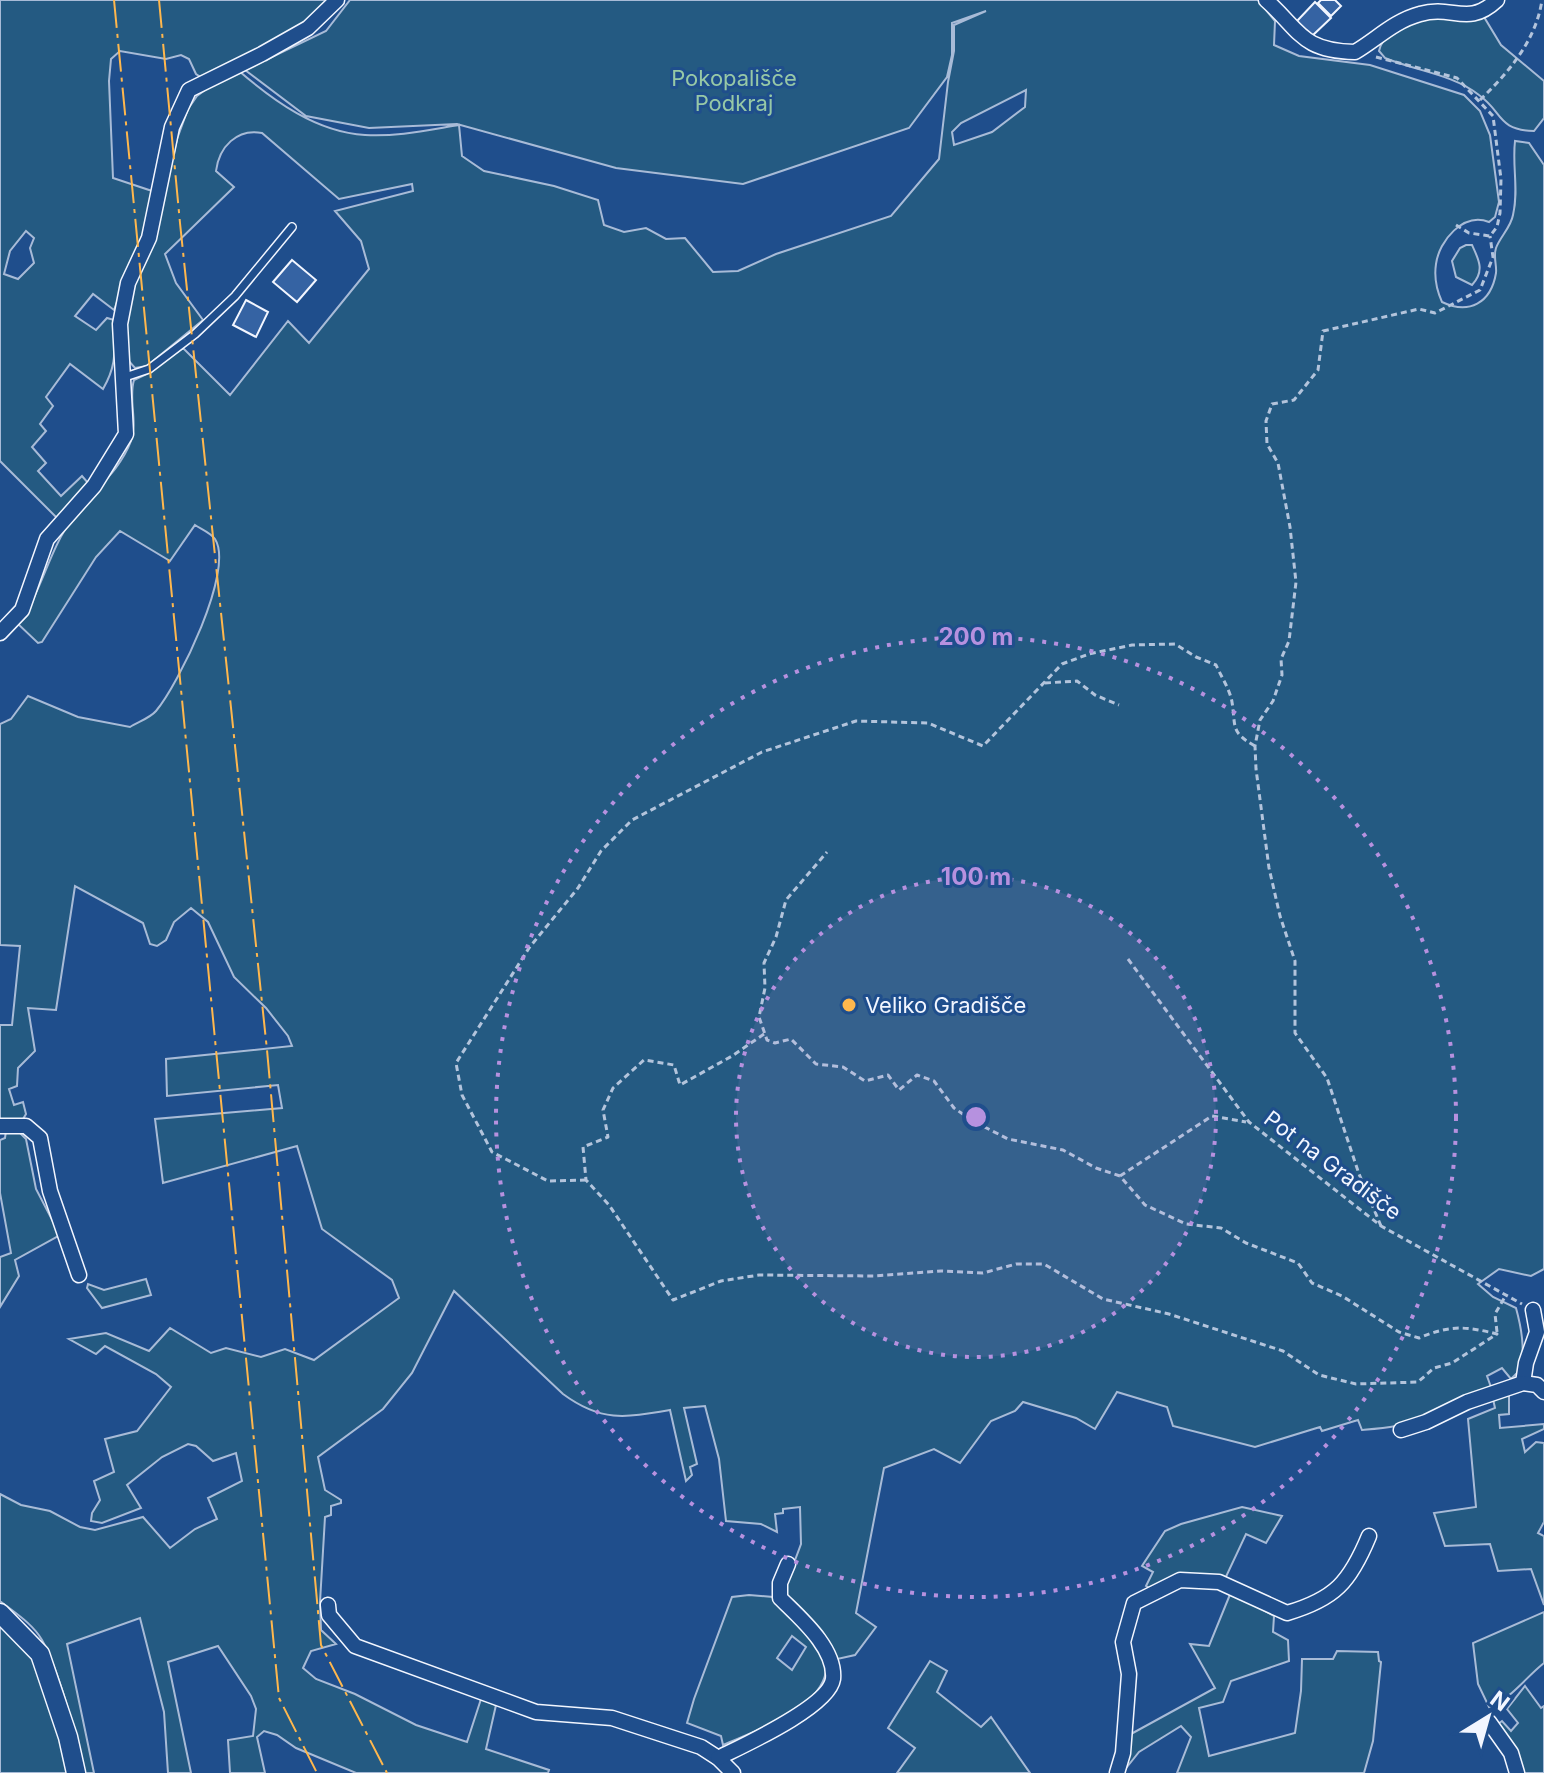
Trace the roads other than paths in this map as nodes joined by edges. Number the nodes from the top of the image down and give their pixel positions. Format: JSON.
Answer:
{"nodes":[{"id":1,"x":337,"y":0,"type":"edge"},
{"id":2,"x":1266,"y":0,"type":"edge"},
{"id":3,"x":1497,"y":0,"type":"edge"},
{"id":4,"x":292,"y":227,"type":"dead end"},
{"id":5,"x":125,"y":377,"type":"junction"},
{"id":6,"x":0,"y":633,"type":"edge"},
{"id":7,"x":0,"y":1126,"type":"edge"},
{"id":8,"x":79,"y":1275,"type":"dead end"},
{"id":9,"x":1533,"y":1310,"type":"road end"},
{"id":10,"x":1523,"y":1383,"type":"junction"},
{"id":11,"x":1544,"y":1392,"type":"edge"},
{"id":12,"x":1401,"y":1430,"type":"dead end"},
{"id":13,"x":1369,"y":1536,"type":"dead end"},
{"id":14,"x":788,"y":1564,"type":"dead end"},
{"id":15,"x":328,"y":1605,"type":"dead end"},
{"id":16,"x":0,"y":1613,"type":"edge"},
{"id":17,"x":1489,"y":1722,"type":"dead end"},
{"id":18,"x":718,"y":1758,"type":"junction"},
{"id":19,"x":76,"y":1773,"type":"edge"},
{"id":20,"x":733,"y":1773,"type":"edge"},
{"id":21,"x":1117,"y":1773,"type":"edge"},
{"id":22,"x":1517,"y":1773,"type":"edge"}],
"edges":[{"from":1,"to":5,"type":"street"},
{"from":2,"to":3,"type":"street"},
{"from":4,"to":5,"type":"lane"},
{"from":5,"to":6,"type":"street"},
{"from":7,"to":8,"type":"street"},
{"from":9,"to":10,"type":"street"},
{"from":10,"to":11,"type":"street"},
{"from":10,"to":12,"type":"street"},
{"from":13,"to":21,"type":"street"},
{"from":14,"to":18,"type":"street"},
{"from":15,"to":18,"type":"street"},
{"from":16,"to":19,"type":"street"},
{"from":17,"to":22,"type":"street"},
{"from":18,"to":20,"type":"street"}]}
